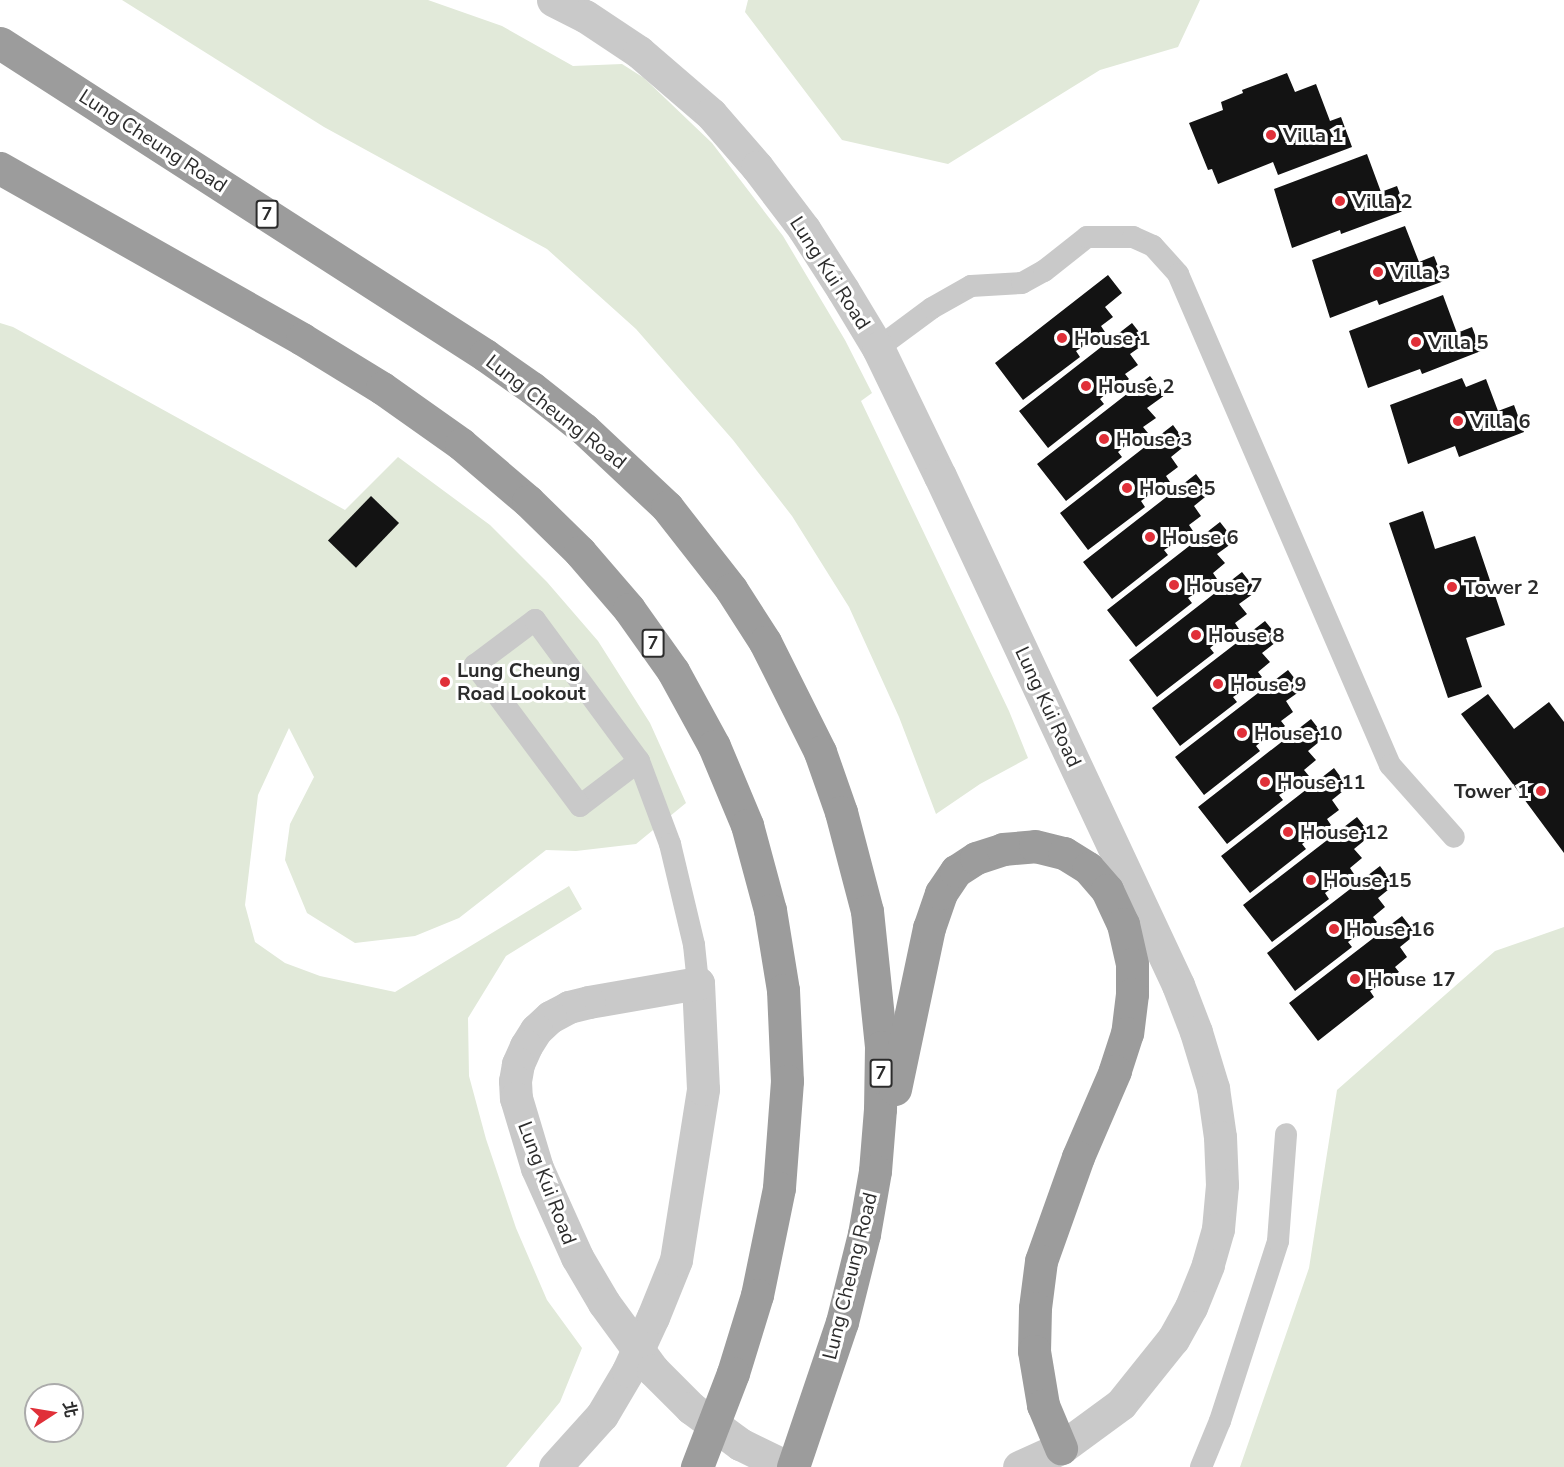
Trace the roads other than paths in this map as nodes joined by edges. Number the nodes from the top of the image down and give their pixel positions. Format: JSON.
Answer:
{"nodes":[{"id":1,"x":553,"y":0,"type":"edge"},
{"id":2,"x":0,"y":42,"type":"edge"},
{"id":3,"x":0,"y":168,"type":"edge"},
{"id":4,"x":878,"y":348,"type":"junction"},
{"id":5,"x":639,"y":761,"type":"junction"},
{"id":6,"x":1454,"y":837,"type":"dead end"},
{"id":7,"x":698,"y":983,"type":"junction"},
{"id":8,"x":1286,"y":1134,"type":"dead end"},
{"id":9,"x":864,"y":1234,"type":"junction"},
{"id":10,"x":1061,"y":1448,"type":"junction"},
{"id":11,"x":555,"y":1467,"type":"edge"},
{"id":12,"x":697,"y":1467,"type":"edge"},
{"id":13,"x":787,"y":1467,"type":"edge"},
{"id":14,"x":793,"y":1467,"type":"edge"},
{"id":15,"x":1019,"y":1467,"type":"edge"},
{"id":16,"x":1201,"y":1467,"type":"edge"}],
"edges":[{"from":1,"to":4,"type":"street","name":"Lung Kui Road"},
{"from":2,"to":9,"type":"highway","name":"Lung Cheung Road","number":"7"},
{"from":3,"to":12,"type":"highway","number":"7"},
{"from":4,"to":6,"type":"lane"},
{"from":4,"to":10,"type":"street","name":"Lung Kui Road"},
{"from":5,"to":5,"type":"lane"},
{"from":5,"to":7,"type":"lane"},
{"from":7,"to":11,"type":"street"},
{"from":7,"to":13,"type":"street","name":"Lung Kui Road"},
{"from":8,"to":16,"type":"lane"},
{"from":9,"to":10,"type":"highway"},
{"from":9,"to":14,"type":"highway","name":"Lung Cheung Road","number":"7"},
{"from":10,"to":15,"type":"street","name":"Lung Kui Road"}]}
